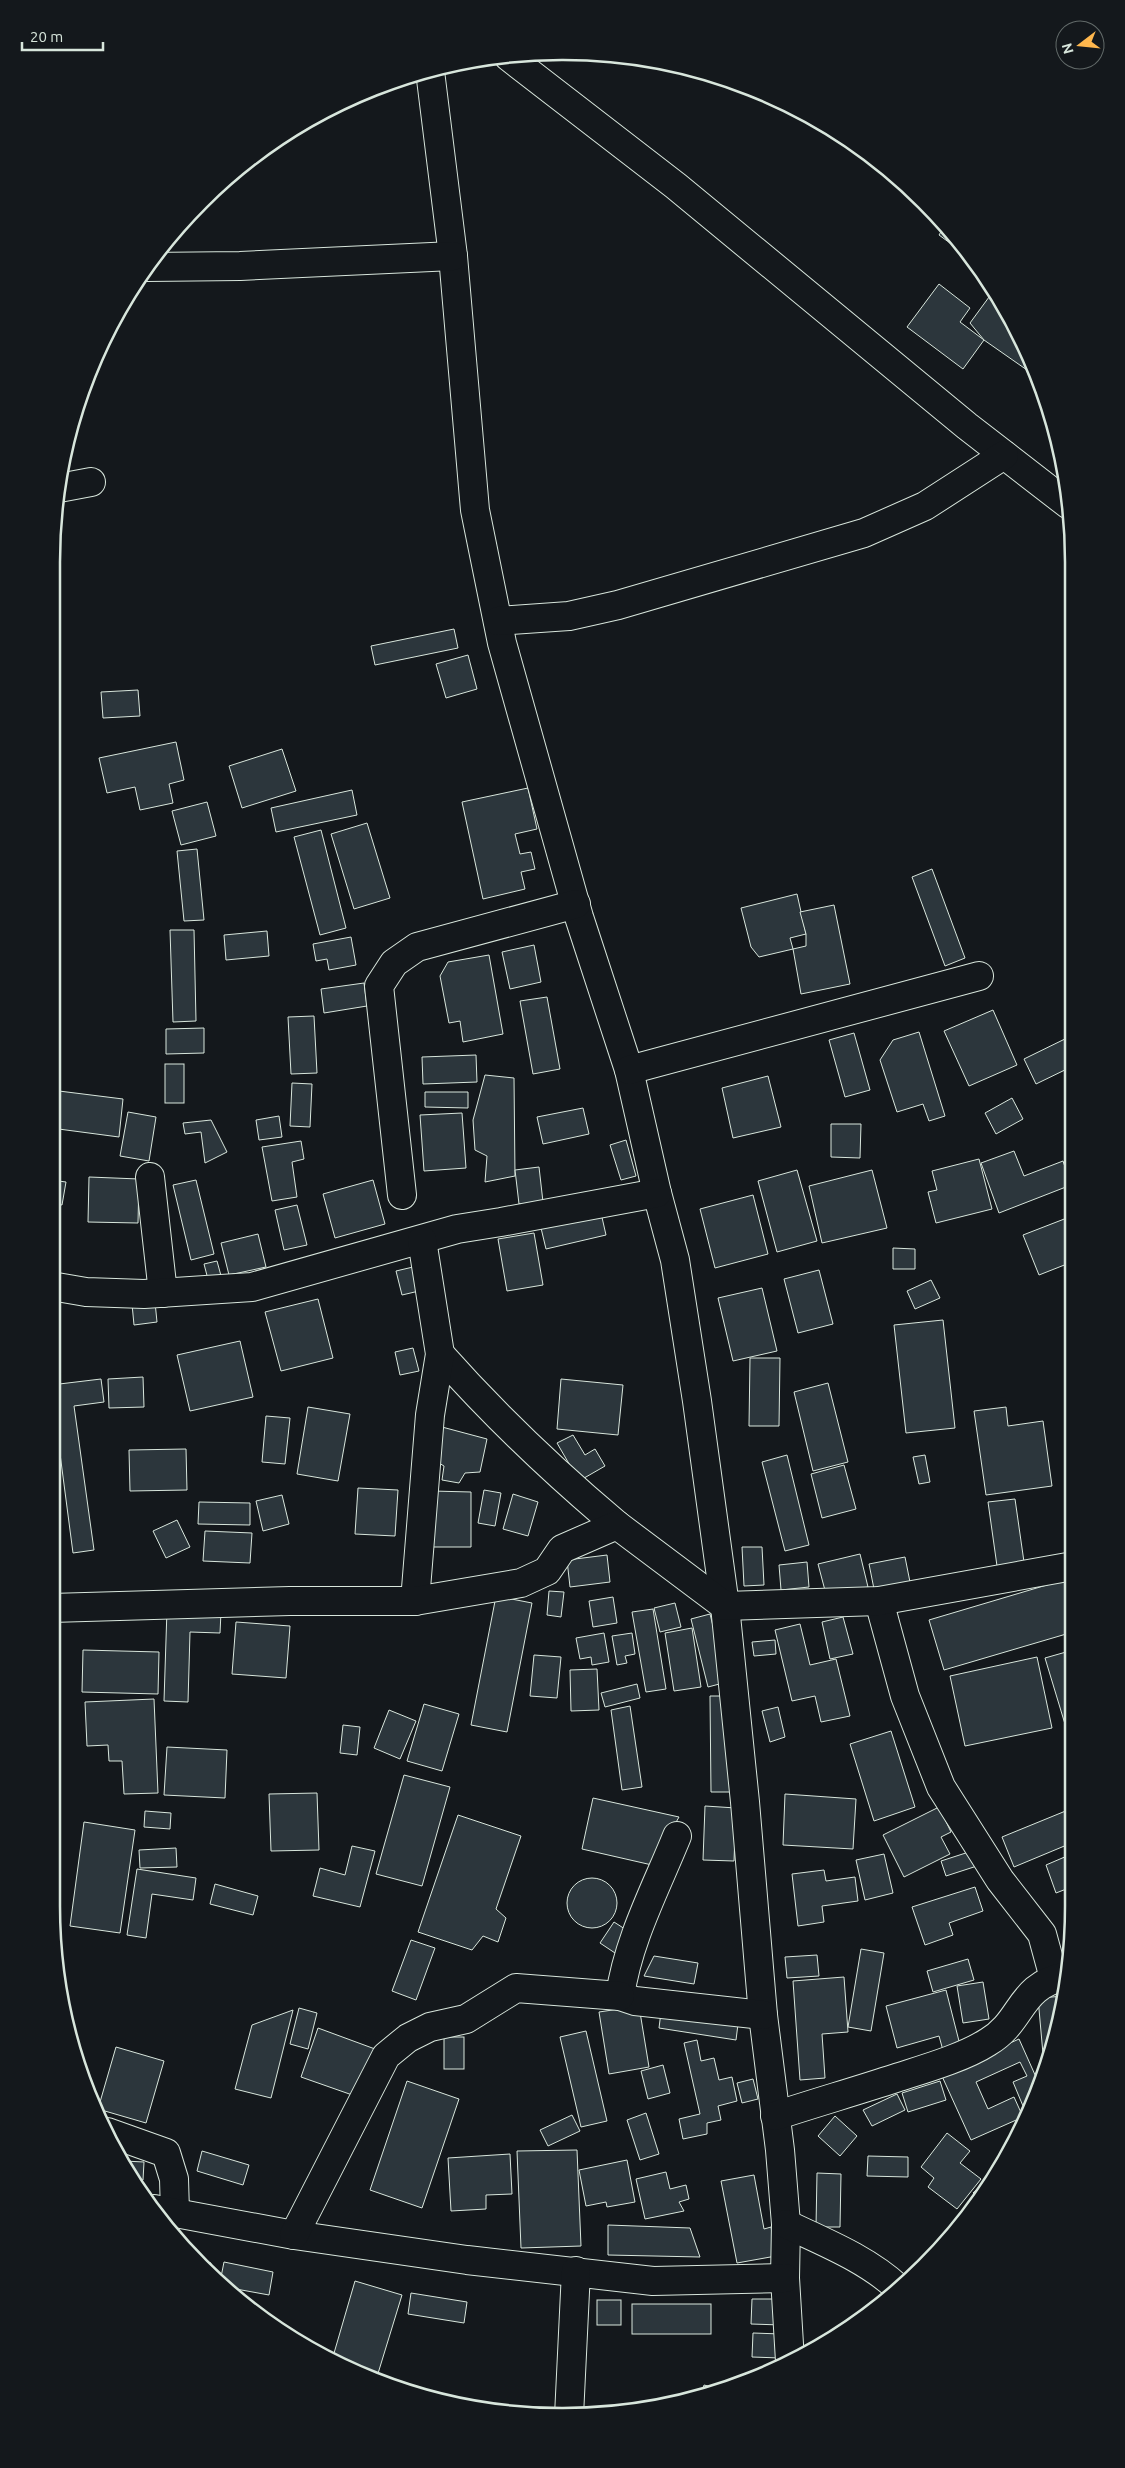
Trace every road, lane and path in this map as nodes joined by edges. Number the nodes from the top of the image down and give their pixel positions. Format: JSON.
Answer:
{"nodes":[{"id":1,"x":517,"y":62,"type":"edge"},
{"id":2,"x":431,"y":77,"type":"edge"},
{"id":3,"x":452,"y":256,"type":"junction"},
{"id":4,"x":157,"y":267,"type":"edge"},
{"id":5,"x":1004,"y":455,"type":"junction"},
{"id":6,"x":91,"y":482,"type":"dead end"},
{"id":7,"x":66,"y":487,"type":"edge"},
{"id":8,"x":1061,"y":499,"type":"edge"},
{"id":9,"x":498,"y":621,"type":"junction"},
{"id":10,"x":576,"y":904,"type":"junction"},
{"id":11,"x":979,"y":976,"type":"dead end"},
{"id":12,"x":629,"y":1070,"type":"junction"},
{"id":13,"x":150,"y":1177,"type":"dead end"},
{"id":14,"x":657,"y":1193,"type":"junction"},
{"id":15,"x":402,"y":1195,"type":"dead end"},
{"id":16,"x":422,"y":1240,"type":"junction"},
{"id":17,"x":60,"y":1288,"type":"edge"},
{"id":18,"x":163,"y":1293,"type":"junction"},
{"id":19,"x":440,"y":1354,"type":"junction"},
{"id":20,"x":617,"y":1525,"type":"junction"},
{"id":21,"x":1065,"y":1567,"type":"edge"},
{"id":22,"x":416,"y":1601,"type":"junction"},
{"id":23,"x":879,"y":1601,"type":"junction"},
{"id":24,"x":724,"y":1606,"type":"junction"},
{"id":25,"x":60,"y":1608,"type":"edge"},
{"id":26,"x":676,"y":1836,"type":"dead end"},
{"id":27,"x":1060,"y":1977,"type":"edge"},
{"id":28,"x":620,"y":1996,"type":"junction"},
{"id":29,"x":763,"y":2015,"type":"junction"},
{"id":30,"x":775,"y":2116,"type":"junction"},
{"id":31,"x":116,"y":2135,"type":"edge"},
{"id":32,"x":165,"y":2211,"type":"edge"},
{"id":33,"x":786,"y":2224,"type":"junction"},
{"id":34,"x":294,"y":2235,"type":"junction"},
{"id":35,"x":576,"y":2271,"type":"junction"},
{"id":36,"x":785,"y":2278,"type":"junction"},
{"id":37,"x":893,"y":2284,"type":"edge"},
{"id":38,"x":790,"y":2354,"type":"edge"},
{"id":39,"x":569,"y":2408,"type":"edge"}],
"edges":[{"from":1,"to":5,"type":"street"},
{"from":2,"to":3,"type":"street"},
{"from":3,"to":4,"type":"street"},
{"from":3,"to":9,"type":"street"},
{"from":5,"to":8,"type":"street"},
{"from":5,"to":9,"type":"street"},
{"from":6,"to":7,"type":"street"},
{"from":9,"to":10,"type":"street"},
{"from":10,"to":12,"type":"street"},
{"from":10,"to":15,"type":"street"},
{"from":11,"to":12,"type":"street"},
{"from":12,"to":14,"type":"street"},
{"from":13,"to":18,"type":"street"},
{"from":14,"to":16,"type":"street"},
{"from":14,"to":24,"type":"street"},
{"from":16,"to":18,"type":"street"},
{"from":16,"to":19,"type":"street"},
{"from":17,"to":18,"type":"street"},
{"from":19,"to":20,"type":"street"},
{"from":19,"to":22,"type":"street"},
{"from":20,"to":22,"type":"street"},
{"from":20,"to":24,"type":"street"},
{"from":21,"to":23,"type":"street"},
{"from":22,"to":25,"type":"street"},
{"from":23,"to":24,"type":"street"},
{"from":23,"to":27,"type":"street"},
{"from":24,"to":29,"type":"street"},
{"from":26,"to":28,"type":"street"},
{"from":27,"to":30,"type":"street"},
{"from":28,"to":29,"type":"street"},
{"from":28,"to":34,"type":"street"},
{"from":29,"to":30,"type":"street"},
{"from":30,"to":33,"type":"street"},
{"from":31,"to":32,"type":"street"},
{"from":32,"to":34,"type":"street"},
{"from":33,"to":36,"type":"street"},
{"from":33,"to":37,"type":"street"},
{"from":34,"to":35,"type":"street"},
{"from":35,"to":36,"type":"street"},
{"from":35,"to":39,"type":"street"},
{"from":36,"to":38,"type":"street"}]}
